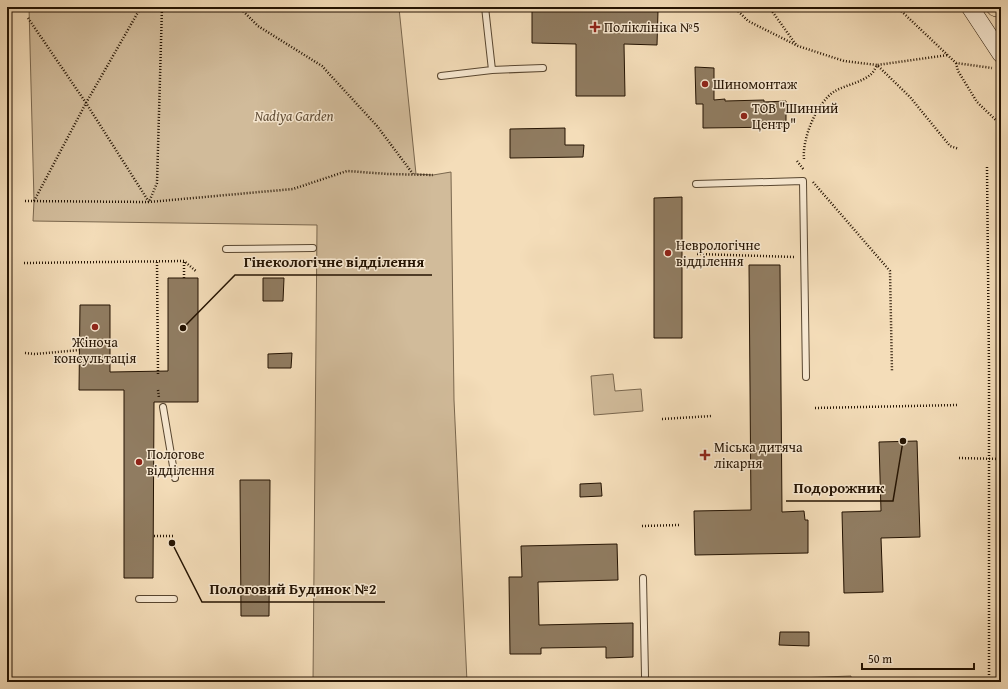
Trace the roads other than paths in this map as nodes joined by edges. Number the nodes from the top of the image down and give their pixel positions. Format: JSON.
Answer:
{"nodes":[{"id":1,"x":486,"y":7,"type":"edge"},
{"id":2,"x":970,"y":7,"type":"edge"},
{"id":3,"x":996,"y":7,"type":"edge"},
{"id":4,"x":1001,"y":8,"type":"edge"},
{"id":5,"x":998,"y":61,"type":"edge"},
{"id":6,"x":543,"y":68,"type":"dead end"},
{"id":7,"x":492,"y":70,"type":"junction"},
{"id":8,"x":441,"y":76,"type":"dead end"},
{"id":9,"x":696,"y":184,"type":"dead end"},
{"id":10,"x":313,"y":248,"type":"dead end"},
{"id":11,"x":226,"y":249,"type":"dead end"},
{"id":12,"x":806,"y":377,"type":"dead end"},
{"id":13,"x":163,"y":407,"type":"dead end"},
{"id":14,"x":175,"y":478,"type":"dead end"},
{"id":15,"x":643,"y":578,"type":"dead end"},
{"id":16,"x":139,"y":599,"type":"dead end"},
{"id":17,"x":174,"y":599,"type":"dead end"},
{"id":18,"x":645,"y":676,"type":"dead end"}],
"edges":[{"from":1,"to":7,"type":"lane"},
{"from":2,"to":5,"type":"street"},
{"from":3,"to":4,"type":"main road"},
{"from":6,"to":7,"type":"lane"},
{"from":7,"to":8,"type":"lane"},
{"from":9,"to":12,"type":"lane"},
{"from":10,"to":11,"type":"lane"},
{"from":13,"to":14,"type":"lane"},
{"from":15,"to":18,"type":"lane"},
{"from":16,"to":17,"type":"lane"}]}
